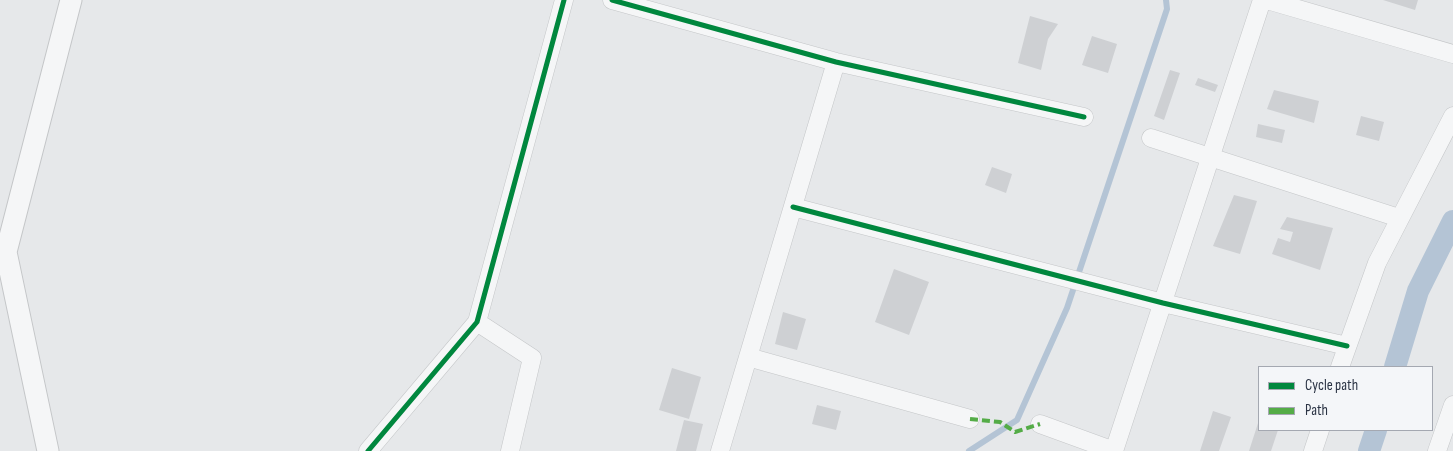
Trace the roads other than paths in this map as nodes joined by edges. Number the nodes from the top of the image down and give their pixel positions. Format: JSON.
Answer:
{"nodes":[{"id":1,"x":71,"y":0,"type":"edge"},
{"id":2,"x":564,"y":0,"type":"edge"},
{"id":3,"x":612,"y":0,"type":"edge"},
{"id":4,"x":1262,"y":0,"type":"edge"},
{"id":5,"x":1267,"y":0,"type":"edge"},
{"id":6,"x":1453,"y":54,"type":"edge"},
{"id":7,"x":836,"y":62,"type":"junction"},
{"id":8,"x":1453,"y":116,"type":"edge"},
{"id":9,"x":1084,"y":118,"type":"dead end"},
{"id":10,"x":1151,"y":138,"type":"dead end"},
{"id":11,"x":1212,"y":157,"type":"junction"},
{"id":12,"x":793,"y":206,"type":"junction"},
{"id":13,"x":1399,"y":218,"type":"junction"},
{"id":14,"x":3,"y":254,"type":"edge"},
{"id":15,"x":1163,"y":302,"type":"junction"},
{"id":16,"x":477,"y":322,"type":"junction"},
{"id":17,"x":1348,"y":346,"type":"junction"},
{"id":18,"x":748,"y":357,"type":"junction"},
{"id":19,"x":1340,"y":366,"type":"edge"},
{"id":20,"x":1453,"y":405,"type":"edge"},
{"id":21,"x":970,"y":419,"type":"dead end"},
{"id":22,"x":1040,"y":424,"type":"dead end"},
{"id":23,"x":1320,"y":431,"type":"edge"},
{"id":24,"x":48,"y":451,"type":"edge"},
{"id":25,"x":368,"y":451,"type":"edge"},
{"id":26,"x":510,"y":451,"type":"edge"},
{"id":27,"x":720,"y":451,"type":"edge"},
{"id":28,"x":1114,"y":451,"type":"edge"},
{"id":29,"x":1313,"y":451,"type":"edge"},
{"id":30,"x":1438,"y":451,"type":"edge"}],
"edges":[{"from":1,"to":14,"type":"street"},
{"from":2,"to":16,"type":"street"},
{"from":3,"to":7,"type":"street"},
{"from":4,"to":11,"type":"street"},
{"from":5,"to":6,"type":"street"},
{"from":7,"to":9,"type":"street"},
{"from":7,"to":12,"type":"street"},
{"from":8,"to":13,"type":"street"},
{"from":10,"to":11,"type":"street"},
{"from":11,"to":13,"type":"street"},
{"from":11,"to":15,"type":"street"},
{"from":12,"to":15,"type":"street"},
{"from":12,"to":18,"type":"street"},
{"from":13,"to":17,"type":"street"},
{"from":14,"to":24,"type":"street"},
{"from":15,"to":17,"type":"street"},
{"from":15,"to":28,"type":"street"},
{"from":16,"to":25,"type":"street"},
{"from":16,"to":26,"type":"street"},
{"from":17,"to":19,"type":"street"},
{"from":18,"to":21,"type":"street"},
{"from":18,"to":27,"type":"street"},
{"from":20,"to":30,"type":"street"},
{"from":22,"to":28,"type":"street"},
{"from":23,"to":29,"type":"street"}]}
